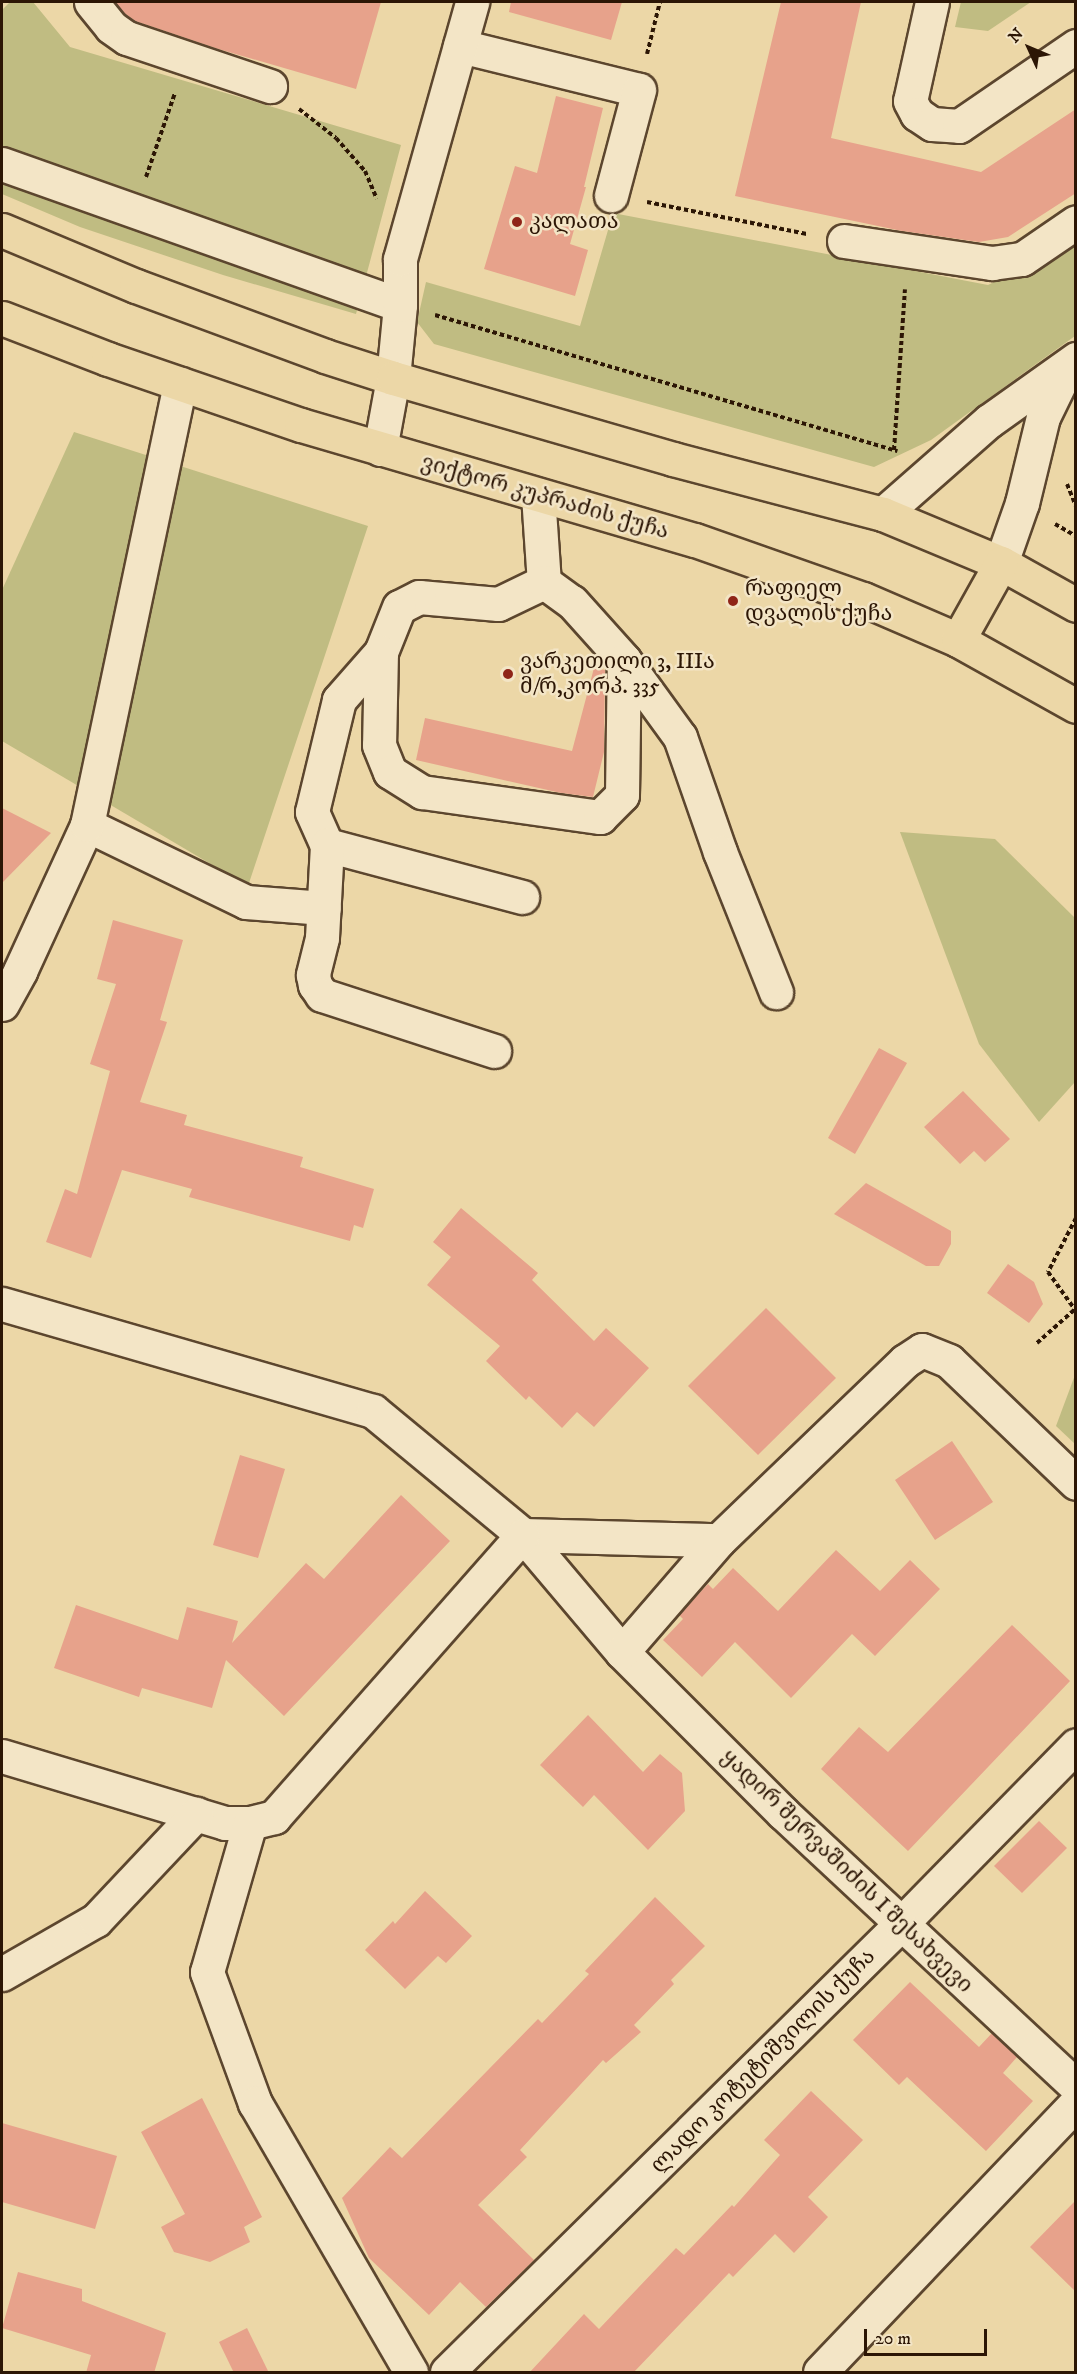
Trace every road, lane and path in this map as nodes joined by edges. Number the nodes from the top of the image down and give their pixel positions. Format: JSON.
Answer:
{"nodes":[{"id":1,"x":91,"y":2,"type":"edge"},
{"id":2,"x":472,"y":2,"type":"edge"},
{"id":3,"x":660,"y":2,"type":"edge"},
{"id":4,"x":932,"y":2,"type":"edge"},
{"id":5,"x":460,"y":46,"type":"junction"},
{"id":6,"x":1076,"y":46,"type":"edge"},
{"id":7,"x":187,"y":58,"type":"junction"},
{"id":8,"x":270,"y":86,"type":"joint"},
{"id":9,"x":639,"y":90,"type":"junction"},
{"id":10,"x":2,"y":164,"type":"edge"},
{"id":11,"x":611,"y":195,"type":"joint"},
{"id":12,"x":133,"y":212,"type":"junction"},
{"id":13,"x":1076,"y":222,"type":"edge"},
{"id":14,"x":3,"y":236,"type":"edge"},
{"id":15,"x":844,"y":241,"type":"joint"},
{"id":16,"x":908,"y":251,"type":"junction"},
{"id":17,"x":400,"y":259,"type":"junction"},
{"id":18,"x":400,"y":304,"type":"junction"},
{"id":19,"x":2,"y":318,"type":"edge"},
{"id":20,"x":1072,"y":361,"type":"edge"},
{"id":21,"x":393,"y":378,"type":"junction"},
{"id":22,"x":180,"y":384,"type":"junction"},
{"id":23,"x":380,"y":449,"type":"junction"},
{"id":24,"x":894,"y":450,"type":"junction"},
{"id":25,"x":942,"y":463,"type":"junction"},
{"id":26,"x":538,"y":495,"type":"junction"},
{"id":27,"x":1022,"y":503,"type":"junction"},
{"id":28,"x":883,"y":514,"type":"junction"},
{"id":29,"x":1076,"y":536,"type":"edge"},
{"id":30,"x":1001,"y":563,"type":"junction"},
{"id":31,"x":544,"y":582,"type":"junction"},
{"id":32,"x":1076,"y":605,"type":"edge"},
{"id":33,"x":958,"y":640,"type":"junction"},
{"id":34,"x":381,"y":652,"type":"junction"},
{"id":35,"x":624,"y":660,"type":"junction"},
{"id":36,"x":1076,"y":706,"type":"edge"},
{"id":37,"x":87,"y":825,"type":"junction"},
{"id":38,"x":327,"y":845,"type":"junction"},
{"id":39,"x":522,"y":897,"type":"dead end"},
{"id":40,"x":324,"y":908,"type":"junction"},
{"id":41,"x":776,"y":992,"type":"dead end"},
{"id":42,"x":2,"y":1004,"type":"edge"},
{"id":43,"x":494,"y":1051,"type":"dead end"},
{"id":44,"x":1076,"y":1218,"type":"edge"},
{"id":45,"x":2,"y":1304,"type":"edge"},
{"id":46,"x":1075,"y":1310,"type":"edge"},
{"id":47,"x":1037,"y":1343,"type":"dead end"},
{"id":48,"x":1076,"y":1483,"type":"edge"},
{"id":49,"x":523,"y":1535,"type":"junction"},
{"id":50,"x":719,"y":1540,"type":"junction"},
{"id":51,"x":622,"y":1652,"type":"junction"},
{"id":52,"x":1076,"y":1745,"type":"edge"},
{"id":53,"x":2,"y":1756,"type":"edge"},
{"id":54,"x":196,"y":1814,"type":"junction"},
{"id":55,"x":250,"y":1823,"type":"junction"},
{"id":56,"x":901,"y":1924,"type":"junction"},
{"id":57,"x":2,"y":1974,"type":"edge"},
{"id":58,"x":1076,"y":2086,"type":"edge"},
{"id":59,"x":1076,"y":2103,"type":"edge"},
{"id":60,"x":411,"y":2373,"type":"edge"},
{"id":61,"x":447,"y":2373,"type":"edge"},
{"id":62,"x":820,"y":2373,"type":"edge"}],
"edges":[{"from":1,"to":7,"type":"street"},
{"from":2,"to":5,"type":"street"},
{"from":3,"to":9,"type":"path"},
{"from":4,"to":6,"type":"street"},
{"from":5,"to":9,"type":"street"},
{"from":5,"to":17,"type":"street"},
{"from":7,"to":8,"type":"street"},
{"from":7,"to":12,"type":"path"},
{"from":8,"to":17,"type":"path"},
{"from":9,"to":11,"type":"street"},
{"from":10,"to":12,"type":"street"},
{"from":11,"to":15,"type":"path"},
{"from":12,"to":18,"type":"street"},
{"from":13,"to":16,"type":"street"},
{"from":14,"to":21,"type":"main road"},
{"from":15,"to":16,"type":"street"},
{"from":16,"to":24,"type":"path"},
{"from":17,"to":18,"type":"street"},
{"from":18,"to":21,"type":"street"},
{"from":18,"to":24,"type":"path"},
{"from":19,"to":22,"type":"main road","name":"ვიქტორ კუპრაძის ქუჩა"},
{"from":20,"to":25,"type":"street"},
{"from":20,"to":27,"type":"street"},
{"from":21,"to":23,"type":"street"},
{"from":21,"to":28,"type":"main road"},
{"from":22,"to":23,"type":"main road","name":"ვიქტორ კუპრაძის ქუჩა"},
{"from":22,"to":37,"type":"street"},
{"from":23,"to":26,"type":"main road","name":"ვიქტორ კუპრაძის ქუჩა"},
{"from":24,"to":25,"type":"path"},
{"from":25,"to":28,"type":"street"},
{"from":26,"to":31,"type":"street"},
{"from":26,"to":33,"type":"main road","name":"ვიქტორ კუპრაძის ქუჩა"},
{"from":27,"to":29,"type":"path"},
{"from":27,"to":30,"type":"street"},
{"from":28,"to":30,"type":"main road"},
{"from":30,"to":32,"type":"main road"},
{"from":30,"to":33,"type":"main road"},
{"from":31,"to":34,"type":"street"},
{"from":31,"to":35,"type":"street"},
{"from":33,"to":36,"type":"main road","name":"ვიქტორ კუპრაძის ქუჩა"},
{"from":34,"to":35,"type":"street"},
{"from":34,"to":38,"type":"street"},
{"from":35,"to":41,"type":"street"},
{"from":37,"to":40,"type":"street"},
{"from":37,"to":42,"type":"street"},
{"from":38,"to":39,"type":"street"},
{"from":38,"to":40,"type":"street"},
{"from":40,"to":43,"type":"street"},
{"from":44,"to":46,"type":"path"},
{"from":45,"to":49,"type":"street","name":"ყადირ შერვაშიძის I შესახვევი"},
{"from":46,"to":47,"type":"path"},
{"from":48,"to":50,"type":"street"},
{"from":49,"to":50,"type":"street"},
{"from":49,"to":51,"type":"street","name":"ყადირ შერვაშიძის I შესახვევი"},
{"from":49,"to":55,"type":"street"},
{"from":50,"to":51,"type":"street"},
{"from":51,"to":56,"type":"street","name":"ყადირ შერვაშიძის I შესახვევი"},
{"from":52,"to":56,"type":"street","name":"ლადო კოტეტიშვილის ქუჩა"},
{"from":53,"to":54,"type":"street"},
{"from":54,"to":55,"type":"street"},
{"from":54,"to":57,"type":"street"},
{"from":55,"to":60,"type":"street"},
{"from":56,"to":58,"type":"street","name":"ყადირ შერვაშიძის I შესახვევი"},
{"from":56,"to":61,"type":"street","name":"ლადო კოტეტიშვილის ქუჩა"},
{"from":59,"to":62,"type":"street"}]}
